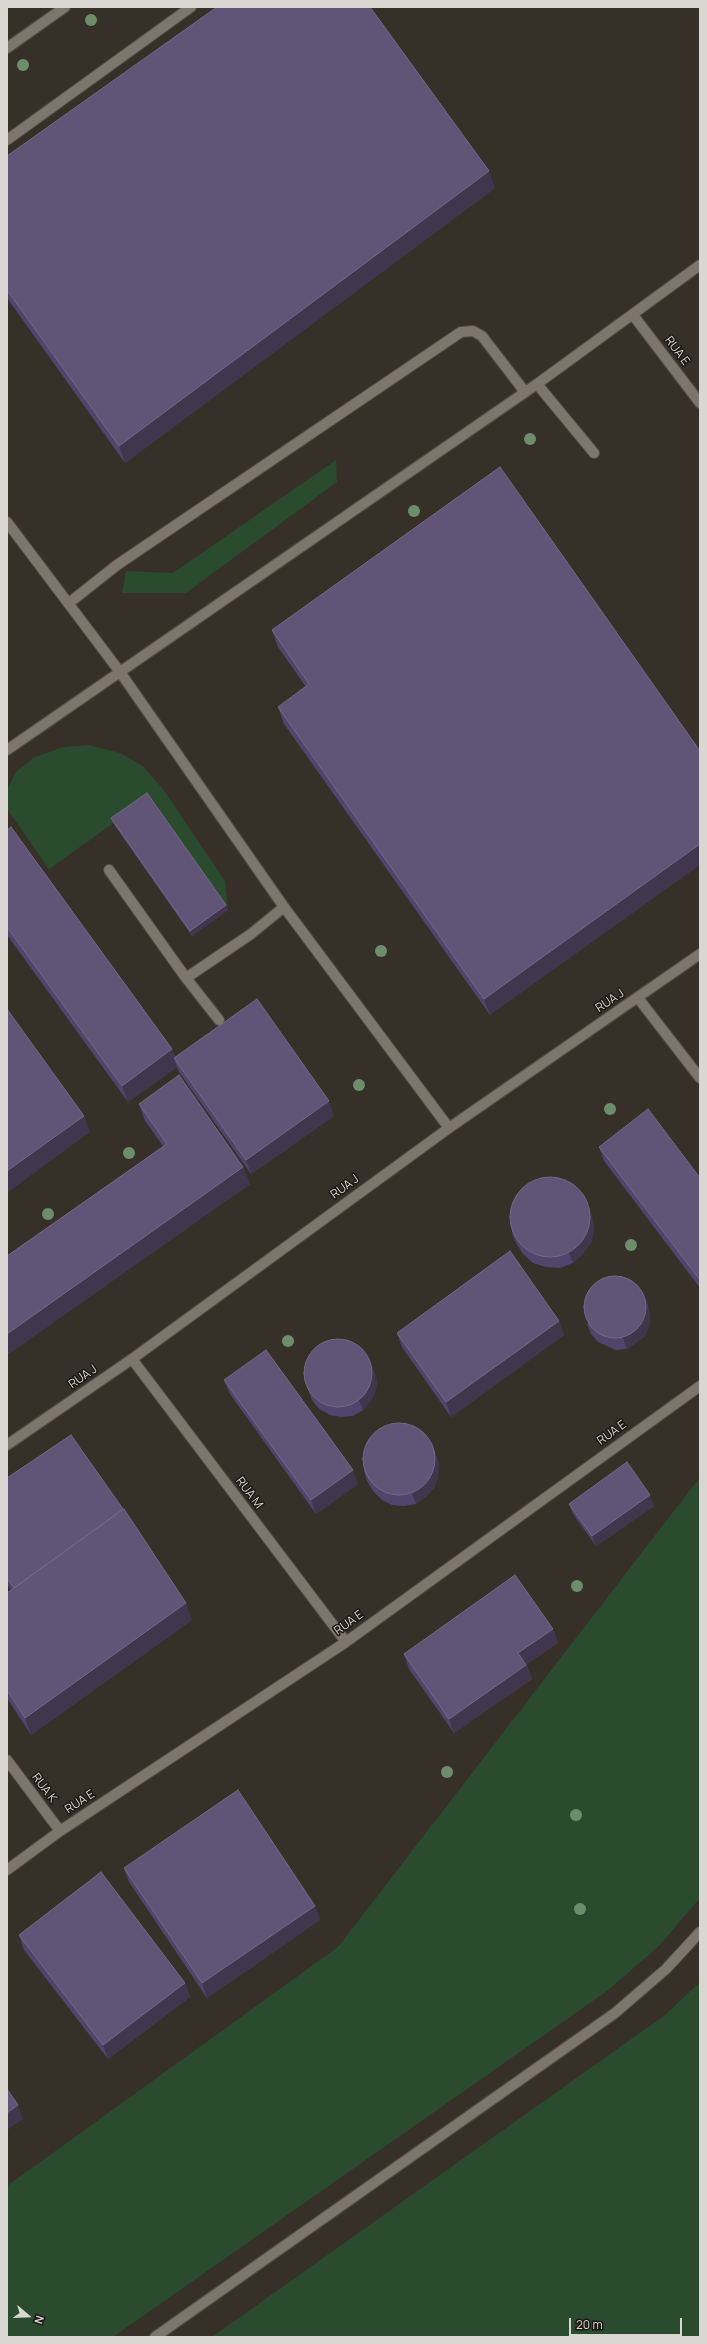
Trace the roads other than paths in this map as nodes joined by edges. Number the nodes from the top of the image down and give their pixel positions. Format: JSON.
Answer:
{"nodes":[{"id":1,"x":65,"y":7,"type":"edge"},
{"id":2,"x":191,"y":7,"type":"edge"},
{"id":3,"x":7,"y":48,"type":"edge"},
{"id":4,"x":7,"y":140,"type":"edge"},
{"id":5,"x":700,"y":265,"type":"edge"},
{"id":6,"x":633,"y":316,"type":"junction"},
{"id":7,"x":537,"y":384,"type":"junction"},
{"id":8,"x":525,"y":392,"type":"junction"},
{"id":9,"x":700,"y":403,"type":"edge"},
{"id":10,"x":594,"y":453,"type":"dead end"},
{"id":11,"x":7,"y":522,"type":"edge"},
{"id":12,"x":69,"y":604,"type":"junction"},
{"id":13,"x":120,"y":672,"type":"junction"},
{"id":14,"x":7,"y":750,"type":"edge"},
{"id":15,"x":109,"y":870,"type":"dead end"},
{"id":16,"x":284,"y":907,"type":"junction"},
{"id":17,"x":700,"y":954,"type":"edge"},
{"id":18,"x":186,"y":978,"type":"junction"},
{"id":19,"x":638,"y":998,"type":"junction"},
{"id":20,"x":219,"y":1020,"type":"dead end"},
{"id":21,"x":700,"y":1078,"type":"edge"},
{"id":22,"x":449,"y":1128,"type":"junction"},
{"id":23,"x":132,"y":1359,"type":"junction"},
{"id":24,"x":700,"y":1386,"type":"edge"},
{"id":25,"x":7,"y":1445,"type":"edge"},
{"id":26,"x":346,"y":1642,"type":"junction"},
{"id":27,"x":7,"y":1760,"type":"edge"},
{"id":28,"x":60,"y":1831,"type":"junction"},
{"id":29,"x":7,"y":1870,"type":"edge"},
{"id":30,"x":700,"y":1932,"type":"edge"},
{"id":31,"x":154,"y":2337,"type":"edge"}],
"edges":[{"from":1,"to":3,"type":"lane"},
{"from":2,"to":4,"type":"lane"},
{"from":5,"to":6,"type":"lane"},
{"from":6,"to":7,"type":"lane"},
{"from":6,"to":9,"type":"lane","name":"RUA E"},
{"from":7,"to":8,"type":"lane"},
{"from":7,"to":10,"type":"lane"},
{"from":8,"to":12,"type":"lane"},
{"from":8,"to":13,"type":"lane"},
{"from":11,"to":12,"type":"lane"},
{"from":12,"to":13,"type":"lane"},
{"from":13,"to":14,"type":"lane"},
{"from":13,"to":16,"type":"lane"},
{"from":15,"to":18,"type":"lane"},
{"from":16,"to":18,"type":"lane"},
{"from":16,"to":22,"type":"lane"},
{"from":17,"to":19,"type":"lane","name":"RUA J"},
{"from":18,"to":20,"type":"lane"},
{"from":19,"to":21,"type":"lane"},
{"from":19,"to":22,"type":"lane","name":"RUA J"},
{"from":22,"to":23,"type":"lane","name":"RUA J"},
{"from":23,"to":25,"type":"lane","name":"RUA J"},
{"from":23,"to":26,"type":"lane","name":"RUA M"},
{"from":24,"to":26,"type":"lane","name":"RUA E"},
{"from":26,"to":28,"type":"lane","name":"RUA E"},
{"from":27,"to":28,"type":"lane","name":"RUA K"},
{"from":28,"to":29,"type":"lane","name":"RUA E"},
{"from":30,"to":31,"type":"lane"}]}
